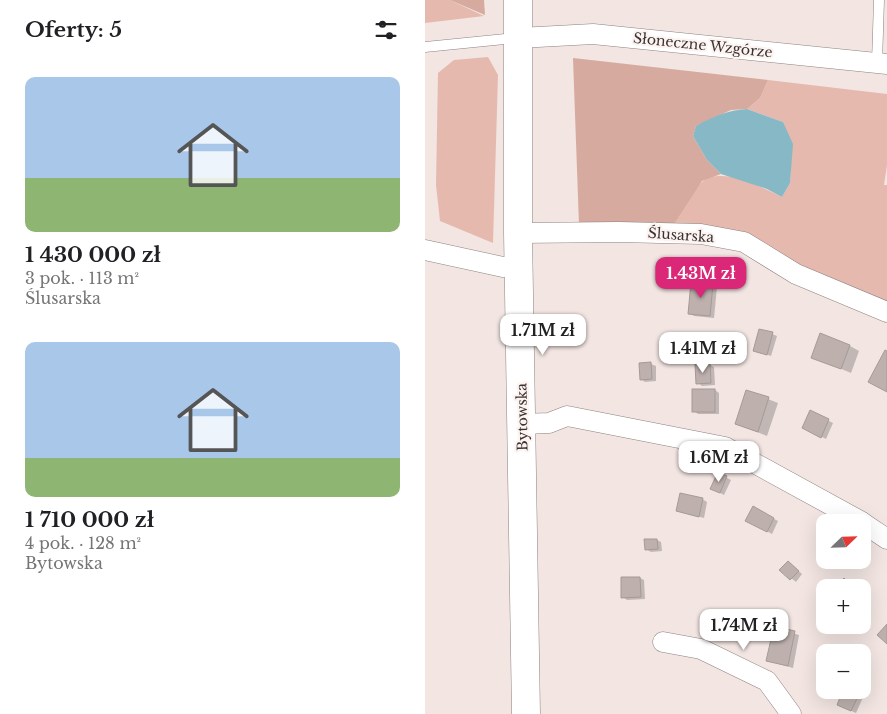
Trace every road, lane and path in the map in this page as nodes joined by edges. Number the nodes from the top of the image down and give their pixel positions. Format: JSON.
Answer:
{"nodes":[{"id":1,"x":518,"y":0,"type":"edge"},
{"id":2,"x":879,"y":0,"type":"edge"},
{"id":3,"x":519,"y":38,"type":"junction"},
{"id":4,"x":425,"y":47,"type":"edge"},
{"id":5,"x":882,"y":64,"type":"edge"},
{"id":6,"x":519,"y":234,"type":"junction"},
{"id":7,"x":425,"y":250,"type":"edge"},
{"id":8,"x":520,"y":266,"type":"junction"},
{"id":9,"x":887,"y":312,"type":"edge"},
{"id":10,"x":522,"y":424,"type":"junction"},
{"id":11,"x":846,"y":514,"type":"edge"},
{"id":12,"x":871,"y":529,"type":"edge"},
{"id":13,"x":887,"y":539,"type":"edge"},
{"id":14,"x":663,"y":642,"type":"dead end"},
{"id":15,"x":526,"y":714,"type":"edge"},
{"id":16,"x":791,"y":714,"type":"edge"}],
"edges":[{"from":1,"to":3,"type":"main road","name":"Bytowska"},
{"from":2,"to":5,"type":"lane"},
{"from":3,"to":4,"type":"lane"},
{"from":3,"to":5,"type":"street","name":"Słoneczne Wzgórze"},
{"from":3,"to":6,"type":"main road","name":"Bytowska"},
{"from":6,"to":8,"type":"main road","name":"Bytowska"},
{"from":6,"to":9,"type":"street","name":"Ślusarska"},
{"from":7,"to":8,"type":"street"},
{"from":8,"to":10,"type":"main road","name":"Bytowska"},
{"from":10,"to":11,"type":"street"},
{"from":10,"to":15,"type":"main road","name":"Bytowska"},
{"from":12,"to":13,"type":"street"},
{"from":14,"to":16,"type":"street"}]}
